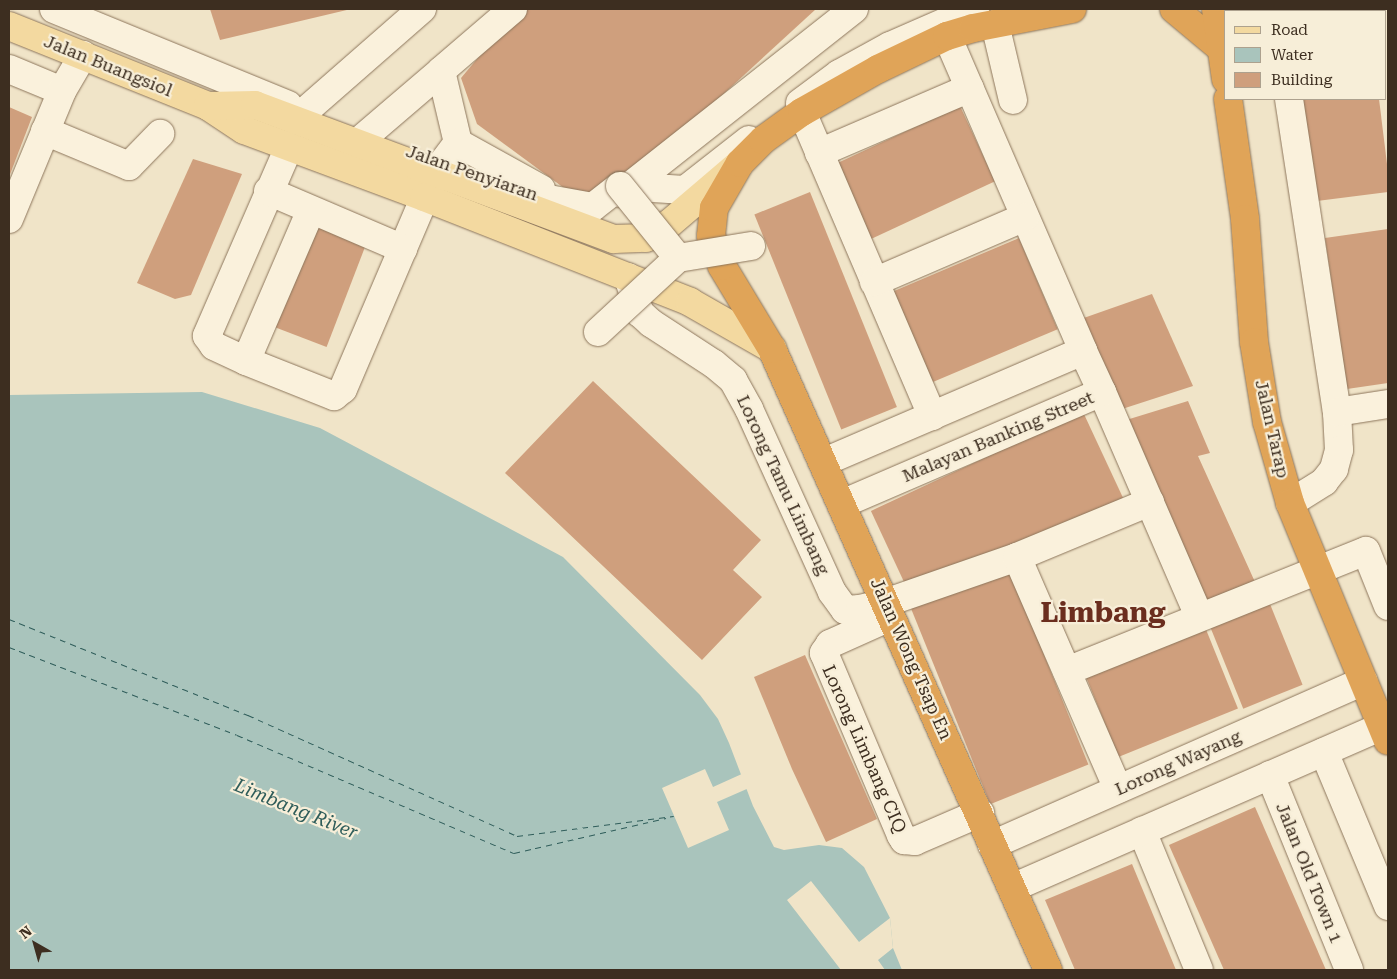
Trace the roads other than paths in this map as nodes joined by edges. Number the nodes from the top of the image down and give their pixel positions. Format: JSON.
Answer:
{"nodes":[{"id":1,"x":54,"y":9,"type":"edge"},
{"id":2,"x":422,"y":9,"type":"edge"},
{"id":3,"x":513,"y":9,"type":"edge"},
{"id":4,"x":854,"y":9,"type":"edge"},
{"id":5,"x":1072,"y":9,"type":"edge"},
{"id":6,"x":1174,"y":9,"type":"edge"},
{"id":7,"x":1216,"y":9,"type":"edge"},
{"id":8,"x":967,"y":19,"type":"edge"},
{"id":9,"x":12,"y":31,"type":"edge"},
{"id":10,"x":1222,"y":49,"type":"junction"},
{"id":11,"x":83,"y":55,"type":"junction"},
{"id":12,"x":1224,"y":64,"type":"edge"},
{"id":13,"x":9,"y":69,"type":"edge"},
{"id":14,"x":441,"y":71,"type":"junction"},
{"id":15,"x":970,"y":88,"type":"junction"},
{"id":16,"x":62,"y":91,"type":"junction"},
{"id":17,"x":1014,"y":100,"type":"dead end"},
{"id":18,"x":1228,"y":100,"type":"edge"},
{"id":19,"x":1289,"y":100,"type":"edge"},
{"id":20,"x":208,"y":106,"type":"junction"},
{"id":21,"x":802,"y":112,"type":"junction"},
{"id":22,"x":300,"y":116,"type":"junction"},
{"id":23,"x":45,"y":131,"type":"junction"},
{"id":24,"x":160,"y":134,"type":"dead end"},
{"id":25,"x":362,"y":139,"type":"junction"},
{"id":26,"x":458,"y":142,"type":"junction"},
{"id":27,"x":289,"y":147,"type":"junction"},
{"id":28,"x":819,"y":153,"type":"junction"},
{"id":29,"x":660,"y":160,"type":"junction"},
{"id":30,"x":740,"y":164,"type":"junction"},
{"id":31,"x":434,"y":178,"type":"junction"},
{"id":32,"x":624,"y":186,"type":"junction"},
{"id":33,"x":268,"y":191,"type":"junction"},
{"id":34,"x":690,"y":195,"type":"junction"},
{"id":35,"x":563,"y":202,"type":"junction"},
{"id":36,"x":311,"y":210,"type":"junction"},
{"id":37,"x":1025,"y":217,"type":"junction"},
{"id":38,"x":9,"y":219,"type":"edge"},
{"id":39,"x":752,"y":246,"type":"dead end"},
{"id":40,"x":402,"y":248,"type":"junction"},
{"id":41,"x":678,"y":258,"type":"junction"},
{"id":42,"x":628,"y":276,"type":"junction"},
{"id":43,"x":874,"y":282,"type":"junction"},
{"id":44,"x":598,"y":332,"type":"dead end"},
{"id":45,"x":772,"y":349,"type":"junction"},
{"id":46,"x":1083,"y":351,"type":"junction"},
{"id":47,"x":246,"y":361,"type":"junction"},
{"id":48,"x":1102,"y":392,"type":"junction"},
{"id":49,"x":1388,"y":404,"type":"edge"},
{"id":50,"x":1337,"y":412,"type":"junction"},
{"id":51,"x":932,"y":416,"type":"junction"},
{"id":52,"x":824,"y":462,"type":"junction"},
{"id":53,"x":1150,"y":502,"type":"junction"},
{"id":54,"x":842,"y":504,"type":"junction"},
{"id":55,"x":1290,"y":504,"type":"junction"},
{"id":56,"x":1017,"y":557,"type":"junction"},
{"id":57,"x":1317,"y":568,"type":"junction"},
{"id":58,"x":1388,"y":606,"type":"edge"},
{"id":59,"x":888,"y":610,"type":"junction"},
{"id":60,"x":1200,"y":616,"type":"junction"},
{"id":61,"x":1067,"y":671,"type":"junction"},
{"id":62,"x":1363,"y":681,"type":"junction"},
{"id":63,"x":1385,"y":734,"type":"edge"},
{"id":64,"x":1324,"y":752,"type":"junction"},
{"id":65,"x":1270,"y":775,"type":"junction"},
{"id":66,"x":1118,"y":789,"type":"junction"},
{"id":67,"x":980,"y":813,"type":"junction"},
{"id":68,"x":1142,"y":831,"type":"junction"},
{"id":69,"x":992,"y":845,"type":"junction"},
{"id":70,"x":1012,"y":888,"type":"junction"},
{"id":71,"x":1388,"y":906,"type":"edge"},
{"id":72,"x":1048,"y":970,"type":"edge"},
{"id":73,"x":1199,"y":970,"type":"edge"},
{"id":74,"x":1349,"y":970,"type":"edge"}],
"edges":[{"from":1,"to":22,"type":"street"},
{"from":2,"to":22,"type":"street"},
{"from":3,"to":14,"type":"street"},
{"from":4,"to":29,"type":"street","name":"Jalan Penyiaran"},
{"from":5,"to":8,"type":"highway","name":"Jalan Wong Tsap En"},
{"from":6,"to":10,"type":"highway"},
{"from":7,"to":10,"type":"highway"},
{"from":8,"to":15,"type":"street","name":"Malayan Banking Street"},
{"from":8,"to":17,"type":"street"},
{"from":8,"to":21,"type":"highway","name":"Jalan Wong Tsap En"},
{"from":8,"to":34,"type":"street"},
{"from":9,"to":11,"type":"main road","name":"Jalan Buangsiol"},
{"from":10,"to":12,"type":"highway"},
{"from":11,"to":16,"type":"street"},
{"from":11,"to":20,"type":"main road","name":"Jalan Buangsiol"},
{"from":13,"to":16,"type":"street"},
{"from":14,"to":25,"type":"street"},
{"from":14,"to":26,"type":"street"},
{"from":15,"to":28,"type":"street"},
{"from":15,"to":37,"type":"street","name":"Malayan Banking Street"},
{"from":16,"to":23,"type":"street"},
{"from":18,"to":55,"type":"highway","name":"Jalan Tarap"},
{"from":19,"to":50,"type":"street"},
{"from":20,"to":22,"type":"main road"},
{"from":20,"to":27,"type":"main road"},
{"from":21,"to":28,"type":"street"},
{"from":21,"to":30,"type":"highway","name":"Jalan Wong Tsap En"},
{"from":22,"to":25,"type":"main road"},
{"from":23,"to":24,"type":"street"},
{"from":23,"to":38,"type":"street"},
{"from":25,"to":31,"type":"main road"},
{"from":26,"to":31,"type":"street"},
{"from":26,"to":35,"type":"street"},
{"from":27,"to":31,"type":"main road"},
{"from":27,"to":33,"type":"street"},
{"from":28,"to":43,"type":"street"},
{"from":29,"to":32,"type":"street","name":"Jalan Penyiaran"},
{"from":29,"to":34,"type":"street"},
{"from":30,"to":34,"type":"main road"},
{"from":30,"to":45,"type":"highway","name":"Jalan Wong Tsap En"},
{"from":31,"to":34,"type":"main road"},
{"from":31,"to":35,"type":"street","name":"Jalan Penyiaran"},
{"from":31,"to":40,"type":"street"},
{"from":31,"to":42,"type":"main road"},
{"from":32,"to":34,"type":"street"},
{"from":32,"to":35,"type":"street","name":"Jalan Penyiaran"},
{"from":32,"to":41,"type":"street","bridge":true},
{"from":33,"to":36,"type":"street"},
{"from":33,"to":47,"type":"street"},
{"from":36,"to":40,"type":"street"},
{"from":36,"to":47,"type":"street"},
{"from":37,"to":43,"type":"street"},
{"from":37,"to":46,"type":"street","name":"Malayan Banking Street"},
{"from":39,"to":41,"type":"street","bridge":true},
{"from":40,"to":47,"type":"street"},
{"from":41,"to":44,"type":"street","bridge":true},
{"from":42,"to":45,"type":"main road"},
{"from":42,"to":59,"type":"street","name":"Lorong Tamu Limbang"},
{"from":43,"to":51,"type":"street"},
{"from":45,"to":52,"type":"highway","name":"Jalan Wong Tsap En"},
{"from":46,"to":48,"type":"street","name":"Malayan Banking Street"},
{"from":46,"to":51,"type":"street"},
{"from":48,"to":53,"type":"street"},
{"from":48,"to":54,"type":"street","name":"Malayan Banking Street"},
{"from":49,"to":50,"type":"street"},
{"from":50,"to":55,"type":"street"},
{"from":51,"to":52,"type":"street"},
{"from":52,"to":54,"type":"highway","name":"Jalan Wong Tsap En"},
{"from":53,"to":56,"type":"street"},
{"from":53,"to":60,"type":"street"},
{"from":54,"to":59,"type":"highway","name":"Jalan Wong Tsap En"},
{"from":55,"to":57,"type":"highway","name":"Jalan Tarap"},
{"from":56,"to":59,"type":"street"},
{"from":56,"to":61,"type":"street"},
{"from":57,"to":58,"type":"street"},
{"from":57,"to":60,"type":"street"},
{"from":57,"to":62,"type":"highway","name":"Jalan Tarap"},
{"from":59,"to":67,"type":"highway","name":"Jalan Wong Tsap En"},
{"from":59,"to":67,"type":"street","name":"Lorong Limbang CIQ"},
{"from":60,"to":61,"type":"street"},
{"from":61,"to":66,"type":"street"},
{"from":62,"to":63,"type":"highway","name":"Jalan Tarap"},
{"from":62,"to":66,"type":"street","name":"Lorong Wayang"},
{"from":63,"to":64,"type":"street"},
{"from":64,"to":65,"type":"street"},
{"from":64,"to":71,"type":"street"},
{"from":65,"to":68,"type":"street"},
{"from":65,"to":74,"type":"street","name":"Jalan Old Town 1"},
{"from":66,"to":69,"type":"street","name":"Lorong Wayang"},
{"from":67,"to":69,"type":"highway","name":"Jalan Wong Tsap En"},
{"from":68,"to":70,"type":"street"},
{"from":68,"to":73,"type":"street"},
{"from":69,"to":70,"type":"highway","name":"Jalan Wong Tsap En"},
{"from":70,"to":72,"type":"highway","name":"Jalan Wong Tsap En"}]}
